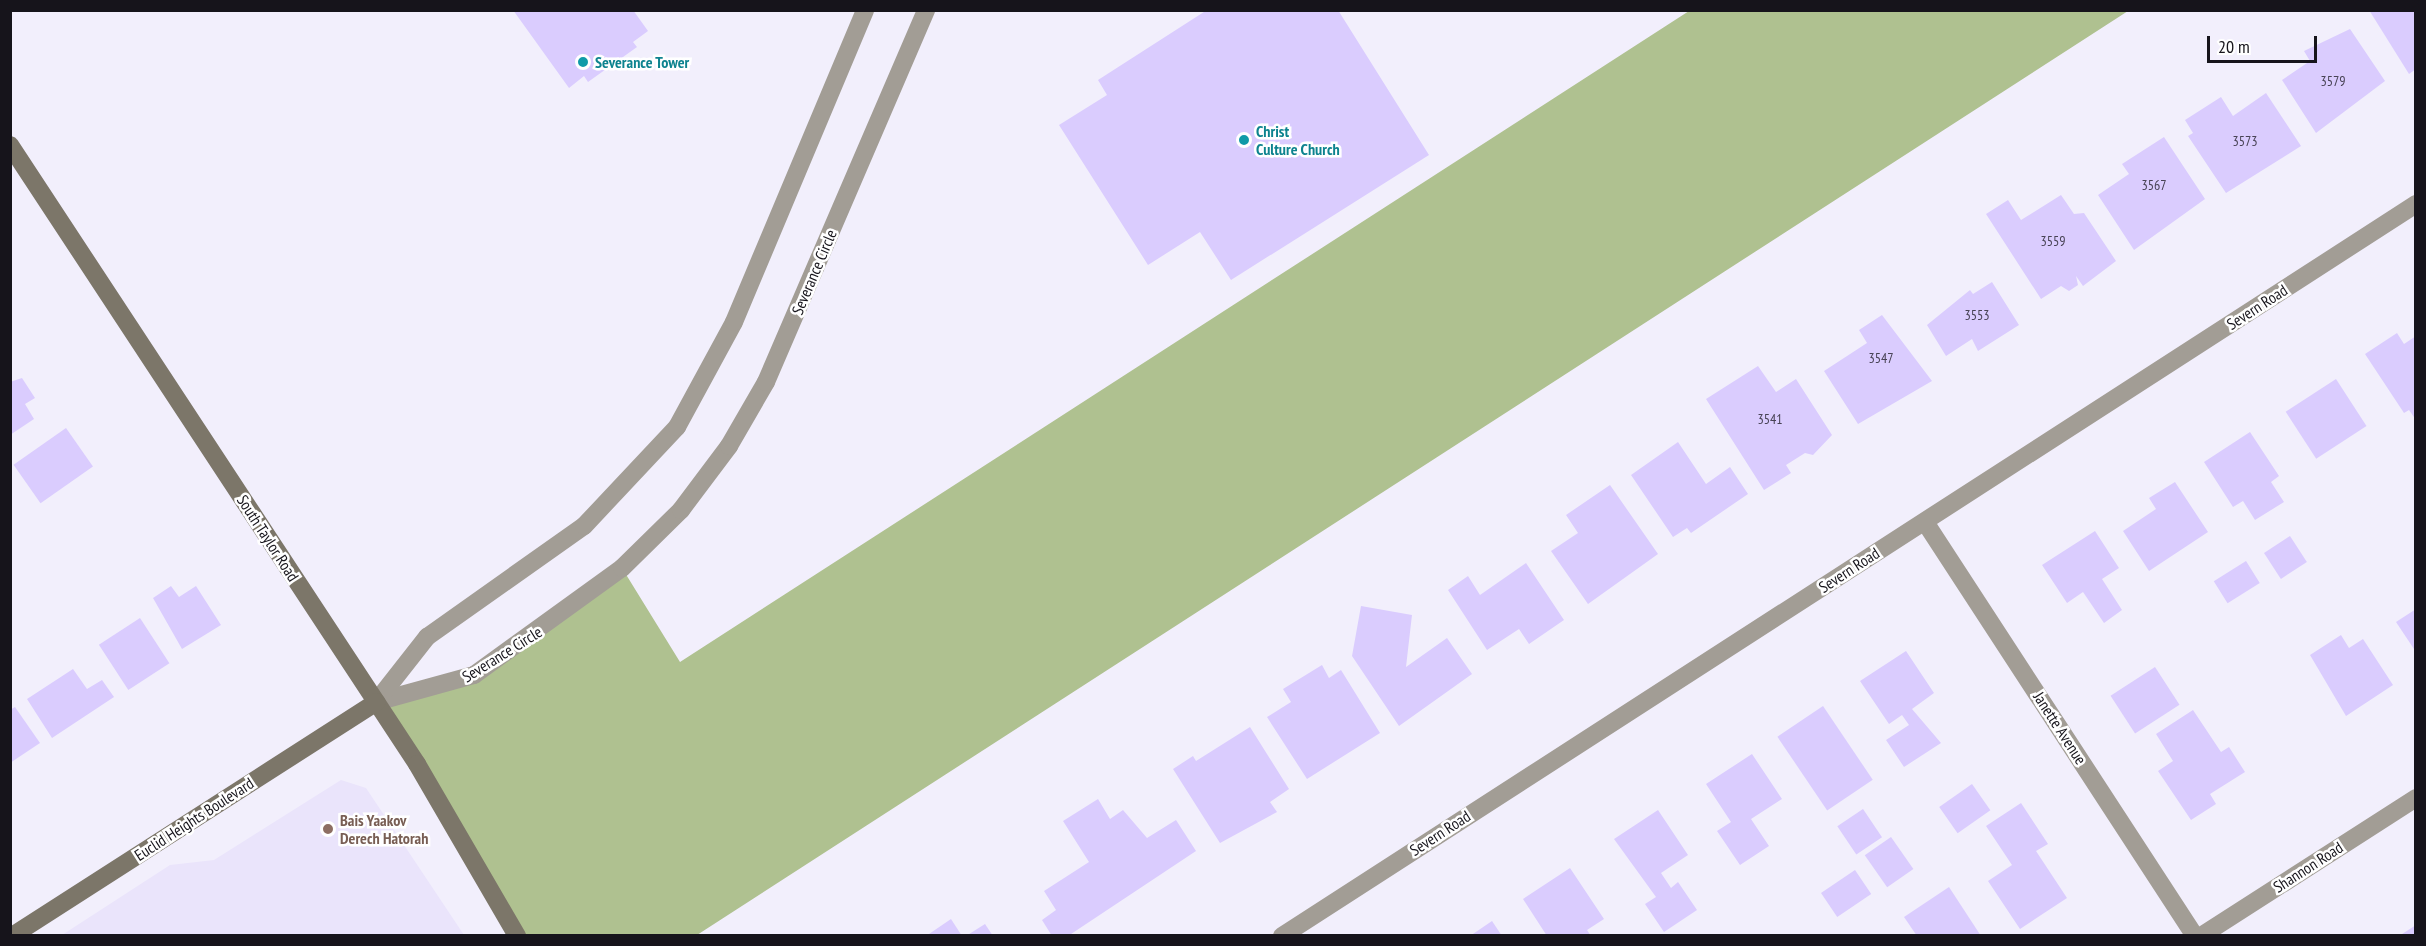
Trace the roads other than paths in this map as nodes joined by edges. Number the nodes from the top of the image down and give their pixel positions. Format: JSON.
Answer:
{"nodes":[{"id":1,"x":865,"y":10,"type":"edge"},
{"id":2,"x":926,"y":10,"type":"edge"},
{"id":3,"x":10,"y":145,"type":"edge"},
{"id":4,"x":2415,"y":204,"type":"edge"},
{"id":5,"x":1925,"y":522,"type":"junction"},
{"id":6,"x":376,"y":702,"type":"junction"},
{"id":7,"x":2415,"y":798,"type":"edge"},
{"id":8,"x":12,"y":936,"type":"edge"},
{"id":9,"x":517,"y":936,"type":"edge"},
{"id":10,"x":1282,"y":936,"type":"edge"},
{"id":11,"x":2195,"y":936,"type":"edge"},
{"id":12,"x":2201,"y":936,"type":"edge"}],
"edges":[{"from":1,"to":6,"type":"street"},
{"from":2,"to":6,"type":"street","name":"Severance Circle"},
{"from":3,"to":6,"type":"main road","name":"South Taylor Road"},
{"from":4,"to":5,"type":"street","name":"Severn Road"},
{"from":5,"to":10,"type":"street","name":"Severn Road"},
{"from":5,"to":11,"type":"street","name":"Janette Avenue"},
{"from":6,"to":8,"type":"main road","name":"Euclid Heights Boulevard"},
{"from":6,"to":9,"type":"main road","name":"South Taylor Road"},
{"from":7,"to":12,"type":"street","name":"Shannon Road"}]}
